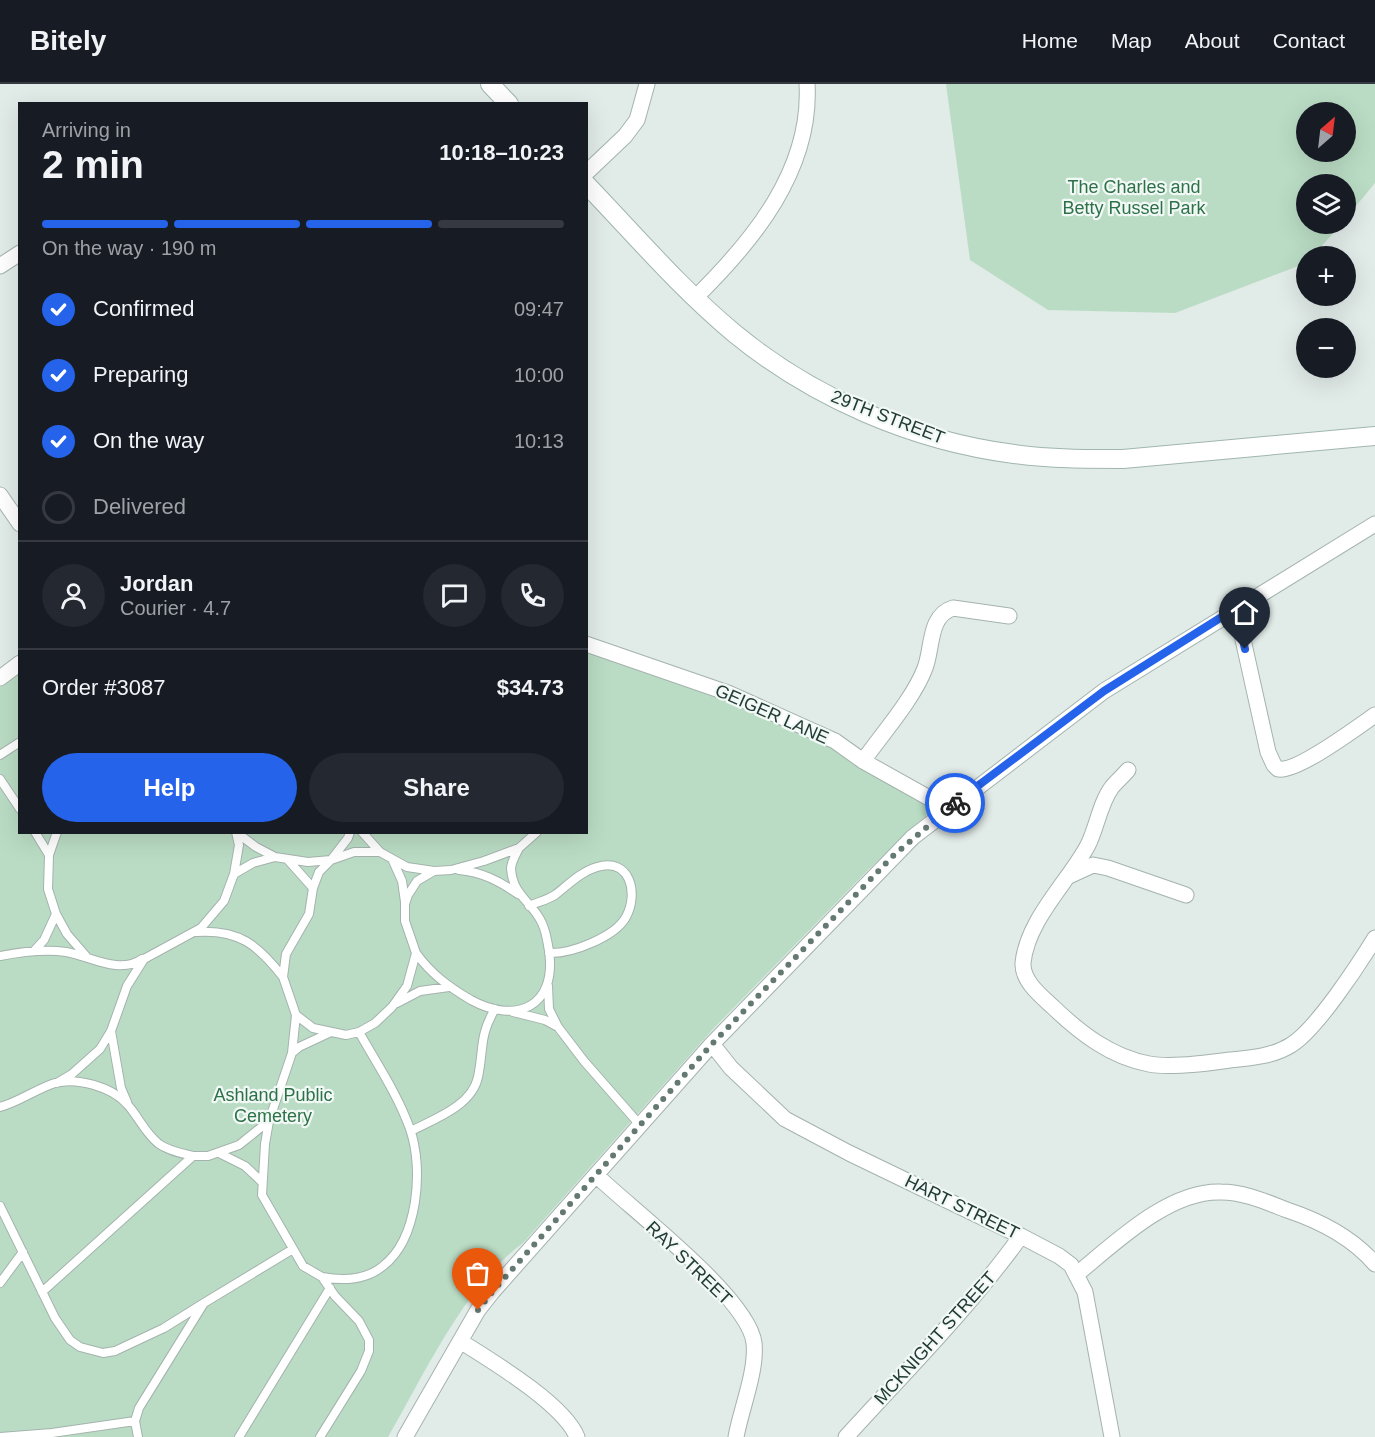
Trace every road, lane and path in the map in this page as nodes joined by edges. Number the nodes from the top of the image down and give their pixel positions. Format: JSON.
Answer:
{"nodes":[{"id":1,"x":490,"y":84,"type":"edge"},
{"id":2,"x":647,"y":84,"type":"edge"},
{"id":3,"x":807,"y":84,"type":"edge"},
{"id":4,"x":507,"y":102,"type":"edge"},
{"id":5,"x":588,"y":171,"type":"edge"},
{"id":6,"x":588,"y":186,"type":"edge"},
{"id":7,"x":18,"y":254,"type":"edge"},
{"id":8,"x":0,"y":266,"type":"edge"},
{"id":9,"x":695,"y":297,"type":"junction"},
{"id":10,"x":1375,"y":436,"type":"edge"},
{"id":11,"x":0,"y":495,"type":"edge"},
{"id":12,"x":18,"y":521,"type":"edge"},
{"id":13,"x":1375,"y":524,"type":"edge"},
{"id":14,"x":1236,"y":608,"type":"junction"},
{"id":15,"x":1009,"y":616,"type":"dead end"},
{"id":16,"x":588,"y":645,"type":"edge"},
{"id":17,"x":18,"y":664,"type":"edge"},
{"id":18,"x":0,"y":678,"type":"edge"},
{"id":19,"x":1375,"y":714,"type":"edge"},
{"id":20,"x":18,"y":743,"type":"edge"},
{"id":21,"x":0,"y":755,"type":"edge"},
{"id":22,"x":863,"y":761,"type":"junction"},
{"id":23,"x":1128,"y":770,"type":"dead end"},
{"id":24,"x":0,"y":779,"type":"edge"},
{"id":25,"x":18,"y":806,"type":"edge"},
{"id":26,"x":947,"y":808,"type":"junction"},
{"id":27,"x":36,"y":834,"type":"edge"},
{"id":28,"x":56,"y":834,"type":"edge"},
{"id":29,"x":236,"y":834,"type":"edge"},
{"id":30,"x":239,"y":834,"type":"edge"},
{"id":31,"x":349,"y":834,"type":"edge"},
{"id":32,"x":364,"y":834,"type":"edge"},
{"id":33,"x":535,"y":834,"type":"edge"},
{"id":34,"x":519,"y":848,"type":"junction"},
{"id":35,"x":380,"y":852,"type":"junction"},
{"id":36,"x":49,"y":855,"type":"junction"},
{"id":37,"x":275,"y":857,"type":"junction"},
{"id":38,"x":288,"y":860,"type":"junction"},
{"id":39,"x":331,"y":860,"type":"junction"},
{"id":40,"x":393,"y":861,"type":"junction"},
{"id":41,"x":451,"y":870,"type":"junction"},
{"id":42,"x":434,"y":871,"type":"junction"},
{"id":43,"x":234,"y":874,"type":"junction"},
{"id":44,"x":1069,"y":876,"type":"junction"},
{"id":45,"x":313,"y":888,"type":"junction"},
{"id":46,"x":518,"y":894,"type":"junction"},
{"id":47,"x":1186,"y":895,"type":"dead end"},
{"id":48,"x":405,"y":904,"type":"junction"},
{"id":49,"x":530,"y":906,"type":"junction"},
{"id":50,"x":56,"y":914,"type":"junction"},
{"id":51,"x":192,"y":933,"type":"junction"},
{"id":52,"x":1375,"y":938,"type":"edge"},
{"id":53,"x":34,"y":951,"type":"junction"},
{"id":54,"x":416,"y":953,"type":"junction"},
{"id":55,"x":549,"y":953,"type":"junction"},
{"id":56,"x":0,"y":956,"type":"edge"},
{"id":57,"x":86,"y":956,"type":"junction"},
{"id":58,"x":144,"y":958,"type":"junction"},
{"id":59,"x":283,"y":977,"type":"junction"},
{"id":60,"x":548,"y":986,"type":"junction"},
{"id":61,"x":449,"y":987,"type":"junction"},
{"id":62,"x":392,"y":1007,"type":"junction"},
{"id":63,"x":495,"y":1009,"type":"junction"},
{"id":64,"x":513,"y":1012,"type":"junction"},
{"id":65,"x":296,"y":1015,"type":"junction"},
{"id":66,"x":558,"y":1027,"type":"junction"},
{"id":67,"x":111,"y":1030,"type":"junction"},
{"id":68,"x":359,"y":1032,"type":"junction"},
{"id":69,"x":329,"y":1033,"type":"junction"},
{"id":70,"x":712,"y":1044,"type":"junction"},
{"id":71,"x":292,"y":1053,"type":"junction"},
{"id":72,"x":57,"y":1083,"type":"junction"},
{"id":73,"x":128,"y":1105,"type":"junction"},
{"id":74,"x":0,"y":1107,"type":"edge"},
{"id":75,"x":269,"y":1121,"type":"junction"},
{"id":76,"x":640,"y":1125,"type":"junction"},
{"id":77,"x":411,"y":1131,"type":"junction"},
{"id":78,"x":219,"y":1153,"type":"junction"},
{"id":79,"x":193,"y":1156,"type":"junction"},
{"id":80,"x":596,"y":1175,"type":"junction"},
{"id":81,"x":262,"y":1182,"type":"junction"},
{"id":82,"x":0,"y":1206,"type":"edge"},
{"id":83,"x":1022,"y":1236,"type":"junction"},
{"id":84,"x":293,"y":1249,"type":"junction"},
{"id":85,"x":23,"y":1252,"type":"junction"},
{"id":86,"x":1375,"y":1264,"type":"edge"},
{"id":87,"x":1077,"y":1274,"type":"junction"},
{"id":88,"x":322,"y":1277,"type":"junction"},
{"id":89,"x":0,"y":1283,"type":"edge"},
{"id":90,"x":330,"y":1288,"type":"junction"},
{"id":91,"x":42,"y":1292,"type":"junction"},
{"id":92,"x":204,"y":1303,"type":"junction"},
{"id":93,"x":460,"y":1341,"type":"junction"},
{"id":94,"x":135,"y":1421,"type":"junction"},
{"id":95,"x":0,"y":1437,"type":"edge"},
{"id":96,"x":138,"y":1437,"type":"edge"},
{"id":97,"x":240,"y":1437,"type":"edge"},
{"id":98,"x":320,"y":1437,"type":"edge"},
{"id":99,"x":405,"y":1437,"type":"edge"},
{"id":100,"x":577,"y":1437,"type":"edge"},
{"id":101,"x":736,"y":1437,"type":"edge"},
{"id":102,"x":846,"y":1437,"type":"edge"},
{"id":103,"x":1112,"y":1437,"type":"edge"}],
"edges":[{"from":1,"to":4,"type":"street"},
{"from":2,"to":5,"type":"street"},
{"from":3,"to":9,"type":"street"},
{"from":6,"to":9,"type":"street","name":"29TH STREET"},
{"from":7,"to":8,"type":"street"},
{"from":9,"to":10,"type":"street","name":"29TH STREET"},
{"from":11,"to":12,"type":"street"},
{"from":13,"to":14,"type":"street"},
{"from":14,"to":19,"type":"street"},
{"from":14,"to":26,"type":"street"},
{"from":15,"to":22,"type":"street"},
{"from":16,"to":22,"type":"street","name":"GEIGER LANE"},
{"from":17,"to":18,"type":"street"},
{"from":20,"to":21,"type":"lane"},
{"from":22,"to":26,"type":"street","name":"GEIGER LANE"},
{"from":23,"to":44,"type":"street"},
{"from":24,"to":25,"type":"lane"},
{"from":26,"to":70,"type":"street"},
{"from":27,"to":36,"type":"lane"},
{"from":28,"to":36,"type":"lane"},
{"from":29,"to":43,"type":"lane"},
{"from":30,"to":37,"type":"lane"},
{"from":31,"to":39,"type":"lane"},
{"from":32,"to":35,"type":"lane"},
{"from":33,"to":34,"type":"lane"},
{"from":34,"to":41,"type":"lane"},
{"from":34,"to":46,"type":"lane"},
{"from":35,"to":39,"type":"lane"},
{"from":35,"to":40,"type":"lane"},
{"from":36,"to":50,"type":"lane"},
{"from":37,"to":38,"type":"lane"},
{"from":37,"to":43,"type":"lane"},
{"from":38,"to":39,"type":"lane"},
{"from":38,"to":45,"type":"lane"},
{"from":39,"to":45,"type":"lane"},
{"from":40,"to":42,"type":"lane"},
{"from":40,"to":48,"type":"lane"},
{"from":41,"to":42,"type":"lane"},
{"from":41,"to":46,"type":"lane"},
{"from":42,"to":48,"type":"lane"},
{"from":43,"to":51,"type":"lane"},
{"from":44,"to":47,"type":"street"},
{"from":44,"to":52,"type":"street"},
{"from":45,"to":59,"type":"lane"},
{"from":46,"to":49,"type":"lane"},
{"from":48,"to":54,"type":"lane"},
{"from":49,"to":55,"type":"lane"},
{"from":49,"to":55,"type":"lane"},
{"from":50,"to":53,"type":"lane"},
{"from":50,"to":57,"type":"lane"},
{"from":51,"to":58,"type":"lane"},
{"from":51,"to":59,"type":"lane"},
{"from":53,"to":56,"type":"lane"},
{"from":53,"to":57,"type":"lane"},
{"from":54,"to":61,"type":"lane"},
{"from":54,"to":62,"type":"lane"},
{"from":55,"to":60,"type":"lane"},
{"from":57,"to":58,"type":"lane"},
{"from":58,"to":67,"type":"lane"},
{"from":59,"to":65,"type":"lane"},
{"from":60,"to":64,"type":"lane"},
{"from":60,"to":66,"type":"lane"},
{"from":61,"to":62,"type":"lane"},
{"from":61,"to":63,"type":"lane"},
{"from":62,"to":68,"type":"lane"},
{"from":63,"to":64,"type":"lane"},
{"from":63,"to":77,"type":"lane"},
{"from":64,"to":66,"type":"lane"},
{"from":65,"to":69,"type":"lane"},
{"from":65,"to":71,"type":"lane"},
{"from":66,"to":76,"type":"lane"},
{"from":67,"to":72,"type":"lane"},
{"from":67,"to":73,"type":"lane"},
{"from":68,"to":69,"type":"lane"},
{"from":68,"to":77,"type":"lane"},
{"from":69,"to":71,"type":"lane"},
{"from":70,"to":76,"type":"street"},
{"from":70,"to":83,"type":"street","name":"HART STREET"},
{"from":71,"to":75,"type":"lane"},
{"from":72,"to":73,"type":"lane"},
{"from":72,"to":74,"type":"lane"},
{"from":73,"to":79,"type":"lane"},
{"from":75,"to":78,"type":"lane"},
{"from":75,"to":81,"type":"lane"},
{"from":76,"to":80,"type":"street"},
{"from":77,"to":88,"type":"lane"},
{"from":78,"to":79,"type":"lane"},
{"from":78,"to":81,"type":"lane"},
{"from":79,"to":91,"type":"lane"},
{"from":80,"to":93,"type":"street"},
{"from":80,"to":101,"type":"street","name":"RAY STREET"},
{"from":81,"to":84,"type":"lane"},
{"from":82,"to":85,"type":"lane"},
{"from":83,"to":87,"type":"street","name":"HART STREET"},
{"from":83,"to":102,"type":"street","name":"MCKNIGHT STREET"},
{"from":84,"to":88,"type":"lane"},
{"from":84,"to":92,"type":"lane"},
{"from":85,"to":89,"type":"lane"},
{"from":85,"to":91,"type":"lane"},
{"from":86,"to":87,"type":"street"},
{"from":87,"to":103,"type":"street","name":"HART STREET"},
{"from":88,"to":90,"type":"lane"},
{"from":90,"to":97,"type":"lane"},
{"from":90,"to":98,"type":"lane"},
{"from":91,"to":92,"type":"lane"},
{"from":92,"to":94,"type":"lane"},
{"from":93,"to":99,"type":"street"},
{"from":93,"to":100,"type":"street"},
{"from":94,"to":95,"type":"lane"},
{"from":94,"to":96,"type":"lane"}]}
